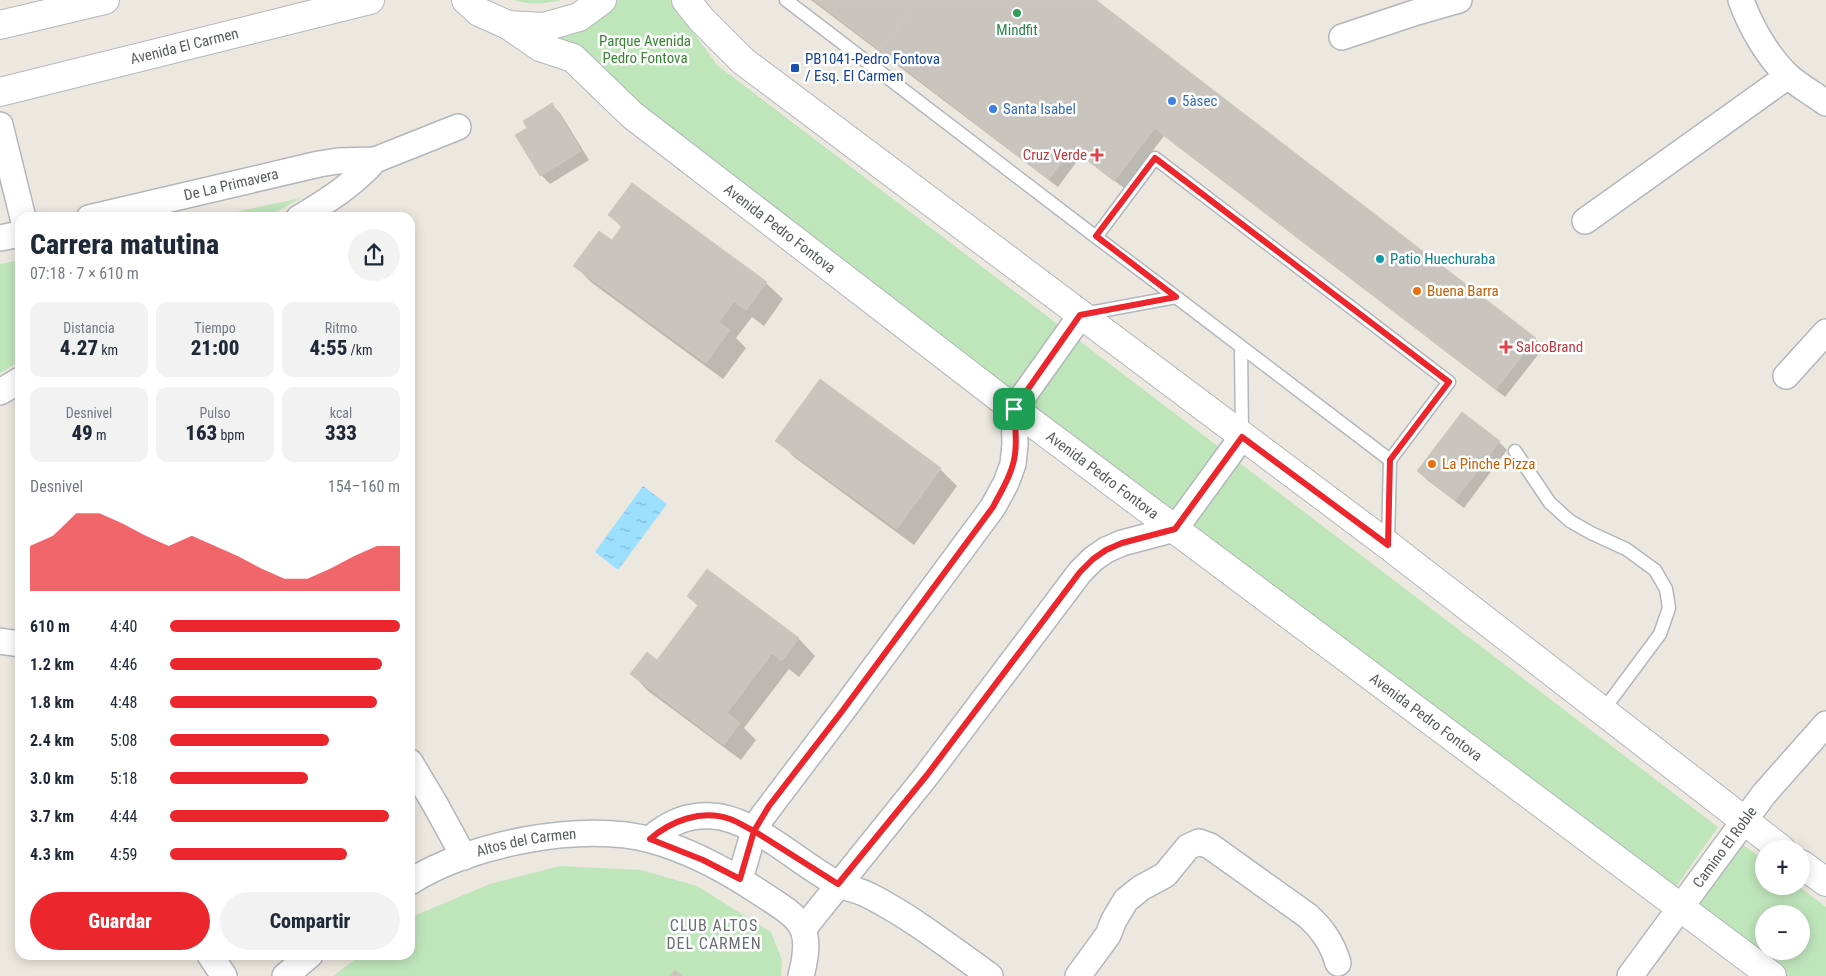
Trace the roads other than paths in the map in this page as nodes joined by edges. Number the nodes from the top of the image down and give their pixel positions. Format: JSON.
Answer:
{"nodes":[{"id":1,"x":105,"y":0,"type":"edge"},
{"id":2,"x":370,"y":0,"type":"edge"},
{"id":3,"x":466,"y":0,"type":"edge"},
{"id":4,"x":602,"y":0,"type":"edge"},
{"id":5,"x":686,"y":0,"type":"edge"},
{"id":6,"x":786,"y":0,"type":"edge"},
{"id":7,"x":1459,"y":0,"type":"edge"},
{"id":8,"x":1742,"y":0,"type":"edge"},
{"id":9,"x":0,"y":25,"type":"edge"},
{"id":10,"x":508,"y":25,"type":"junction"},
{"id":11,"x":1342,"y":37,"type":"dead end"},
{"id":12,"x":1788,"y":76,"type":"junction"},
{"id":13,"x":0,"y":92,"type":"edge"},
{"id":14,"x":1826,"y":103,"type":"edge"},
{"id":15,"x":0,"y":124,"type":"edge"},
{"id":16,"x":458,"y":127,"type":"dead end"},
{"id":17,"x":375,"y":160,"type":"junction"},
{"id":18,"x":319,"y":164,"type":"junction"},
{"id":19,"x":330,"y":199,"type":"junction"},
{"id":20,"x":22,"y":212,"type":"edge"},
{"id":21,"x":115,"y":212,"type":"edge"},
{"id":22,"x":309,"y":212,"type":"edge"},
{"id":23,"x":1585,"y":221,"type":"dead end"},
{"id":24,"x":15,"y":235,"type":"edge"},
{"id":25,"x":1096,"y":236,"type":"junction"},
{"id":26,"x":0,"y":238,"type":"edge"},
{"id":27,"x":1176,"y":297,"type":"junction"},
{"id":28,"x":1080,"y":315,"type":"junction"},
{"id":29,"x":1826,"y":332,"type":"edge"},
{"id":30,"x":1242,"y":347,"type":"junction"},
{"id":31,"x":1786,"y":376,"type":"dead end"},
{"id":32,"x":15,"y":383,"type":"edge"},
{"id":33,"x":0,"y":392,"type":"edge"},
{"id":34,"x":1014,"y":409,"type":"junction"},
{"id":35,"x":1242,"y":437,"type":"junction"},
{"id":36,"x":1515,"y":451,"type":"dead end"},
{"id":37,"x":1390,"y":460,"type":"junction"},
{"id":38,"x":1175,"y":529,"type":"junction"},
{"id":39,"x":1388,"y":545,"type":"junction"},
{"id":40,"x":0,"y":641,"type":"edge"},
{"id":41,"x":15,"y":643,"type":"edge"},
{"id":42,"x":1602,"y":712,"type":"junction"},
{"id":43,"x":1826,"y":724,"type":"edge"},
{"id":44,"x":415,"y":770,"type":"edge"},
{"id":45,"x":1744,"y":821,"type":"junction"},
{"id":46,"x":754,"y":831,"type":"junction"},
{"id":47,"x":650,"y":839,"type":"junction"},
{"id":48,"x":1769,"y":840,"type":"edge"},
{"id":49,"x":464,"y":857,"type":"junction"},
{"id":50,"x":1810,"y":870,"type":"edge"},
{"id":51,"x":415,"y":879,"type":"edge"},
{"id":52,"x":740,"y":879,"type":"junction"},
{"id":53,"x":1826,"y":882,"type":"edge"},
{"id":54,"x":838,"y":884,"type":"junction"},
{"id":55,"x":1680,"y":907,"type":"junction"},
{"id":56,"x":804,"y":928,"type":"junction"},
{"id":57,"x":213,"y":960,"type":"edge"},
{"id":58,"x":304,"y":960,"type":"edge"},
{"id":59,"x":1338,"y":963,"type":"dead end"},
{"id":60,"x":224,"y":976,"type":"edge"},
{"id":61,"x":286,"y":976,"type":"edge"},
{"id":62,"x":801,"y":976,"type":"edge"},
{"id":63,"x":990,"y":976,"type":"edge"},
{"id":64,"x":1078,"y":976,"type":"edge"},
{"id":65,"x":1630,"y":976,"type":"edge"},
{"id":66,"x":1772,"y":976,"type":"edge"}],
"edges":[{"from":1,"to":9,"type":"street"},
{"from":2,"to":13,"type":"street","name":"Avenida El Carmen"},
{"from":3,"to":10,"type":"street"},
{"from":4,"to":10,"type":"street"},
{"from":5,"to":28,"type":"street"},
{"from":6,"to":25,"type":"lane"},
{"from":7,"to":11,"type":"street"},
{"from":8,"to":12,"type":"street"},
{"from":10,"to":34,"type":"street","name":"Avenida Pedro Fontova"},
{"from":12,"to":14,"type":"street"},
{"from":12,"to":23,"type":"street"},
{"from":15,"to":20,"type":"street"},
{"from":16,"to":17,"type":"street"},
{"from":17,"to":18,"type":"street","name":"De La Primavera"},
{"from":17,"to":19,"type":"street"},
{"from":18,"to":19,"type":"street"},
{"from":18,"to":21,"type":"street","name":"De La Primavera"},
{"from":19,"to":22,"type":"street"},
{"from":24,"to":26,"type":"street"},
{"from":25,"to":27,"type":"lane"},
{"from":25,"to":37,"type":"lane"},
{"from":27,"to":28,"type":"lane"},
{"from":27,"to":30,"type":"lane"},
{"from":28,"to":34,"type":"street"},
{"from":28,"to":35,"type":"street"},
{"from":29,"to":31,"type":"street"},
{"from":30,"to":35,"type":"lane"},
{"from":30,"to":37,"type":"lane"},
{"from":32,"to":33,"type":"street"},
{"from":34,"to":38,"type":"street","name":"Avenida Pedro Fontova"},
{"from":34,"to":46,"type":"street"},
{"from":35,"to":38,"type":"street"},
{"from":35,"to":39,"type":"street"},
{"from":36,"to":42,"type":"lane"},
{"from":37,"to":39,"type":"lane"},
{"from":38,"to":54,"type":"street"},
{"from":38,"to":55,"type":"street","name":"Avenida Pedro Fontova"},
{"from":39,"to":42,"type":"street"},
{"from":40,"to":41,"type":"street"},
{"from":42,"to":45,"type":"street"},
{"from":43,"to":45,"type":"street","name":"Camino El Roble"},
{"from":44,"to":49,"type":"street"},
{"from":45,"to":48,"type":"street"},
{"from":45,"to":55,"type":"street","name":"Camino El Roble"},
{"from":46,"to":47,"type":"street"},
{"from":46,"to":52,"type":"street"},
{"from":46,"to":54,"type":"street"},
{"from":47,"to":49,"type":"street","name":"Altos del Carmen"},
{"from":47,"to":52,"type":"street","name":"Altos del Carmen"},
{"from":49,"to":51,"type":"street","name":"Altos del Carmen"},
{"from":50,"to":53,"type":"street"},
{"from":52,"to":56,"type":"street","name":"Altos del Carmen"},
{"from":54,"to":56,"type":"street"},
{"from":54,"to":63,"type":"street"},
{"from":55,"to":65,"type":"street","name":"Camino El Roble"},
{"from":55,"to":66,"type":"street","name":"Avenida Pedro Fontova"},
{"from":56,"to":62,"type":"street"},
{"from":57,"to":60,"type":"street"},
{"from":58,"to":61,"type":"street"},
{"from":59,"to":64,"type":"street"}]}
